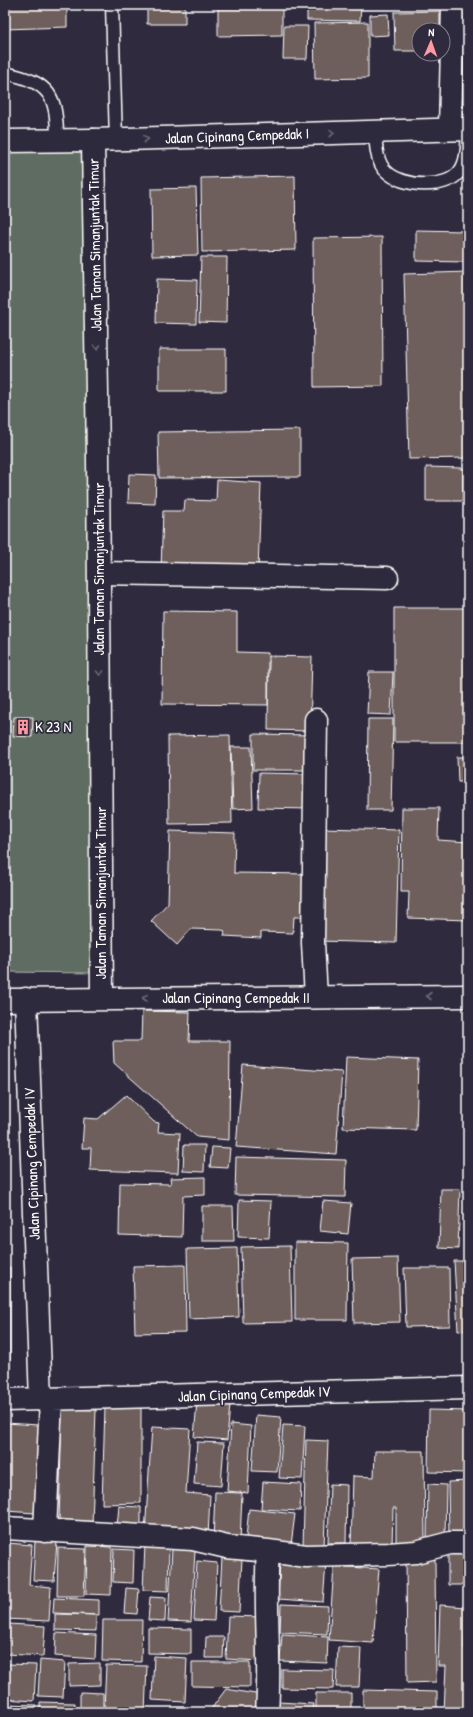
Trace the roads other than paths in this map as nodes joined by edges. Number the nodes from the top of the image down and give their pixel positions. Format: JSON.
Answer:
{"nodes":[{"id":1,"x":112,"y":5,"type":"edge"},
{"id":2,"x":451,"y":9,"type":"edge"},
{"id":3,"x":5,"y":74,"type":"edge"},
{"id":4,"x":462,"y":129,"type":"edge"},
{"id":5,"x":375,"y":132,"type":"junction"},
{"id":6,"x":93,"y":140,"type":"junction"},
{"id":7,"x":116,"y":140,"type":"junction"},
{"id":8,"x":5,"y":141,"type":"edge"},
{"id":9,"x":57,"y":141,"type":"junction"},
{"id":10,"x":99,"y":573,"type":"junction"},
{"id":11,"x":387,"y":578,"type":"dead end"},
{"id":12,"x":316,"y":720,"type":"dead end"},
{"id":13,"x":468,"y":996,"type":"edge"},
{"id":14,"x":316,"y":997,"type":"junction"},
{"id":15,"x":102,"y":998,"type":"junction"},
{"id":16,"x":15,"y":1000,"type":"edge"},
{"id":17,"x":468,"y":1388,"type":"edge"},
{"id":18,"x":5,"y":1400,"type":"edge"},
{"id":19,"x":46,"y":1400,"type":"junction"},
{"id":20,"x":5,"y":1528,"type":"edge"},
{"id":21,"x":45,"y":1531,"type":"junction"},
{"id":22,"x":468,"y":1542,"type":"edge"},
{"id":23,"x":268,"y":1551,"type":"junction"},
{"id":24,"x":267,"y":1712,"type":"edge"}],
"edges":[{"from":1,"to":7,"type":"lane"},
{"from":2,"to":4,"type":"street"},
{"from":3,"to":9,"type":"lane"},
{"from":4,"to":5,"type":"street","name":"Jalan Cipinang Cempedak I"},
{"from":4,"to":5,"type":"lane"},
{"from":7,"to":5,"type":"street","name":"Jalan Cipinang Cempedak I","one_way":true},
{"from":6,"to":7,"type":"street","name":"Jalan Cipinang Cempedak I"},
{"from":6,"to":9,"type":"street","name":"Jalan Cipinang Cempedak I"},
{"from":6,"to":10,"type":"street","name":"Jalan Taman Simanjuntak Timur","one_way":true},
{"from":8,"to":9,"type":"street","name":"Jalan Cipinang Cempedak I"},
{"from":10,"to":11,"type":"street"},
{"from":10,"to":15,"type":"street","name":"Jalan Taman Simanjuntak Timur","one_way":true},
{"from":12,"to":14,"type":"street"},
{"from":13,"to":14,"type":"street","name":"Jalan Cipinang Cempedak II","one_way":true},
{"from":14,"to":15,"type":"street","name":"Jalan Cipinang Cempedak II","one_way":true},
{"from":15,"to":16,"type":"street","name":"Jalan Cipinang Cempedak II"},
{"from":16,"to":19,"type":"street","name":"Jalan Cipinang Cempedak IV"},
{"from":17,"to":19,"type":"street","name":"Jalan Cipinang Cempedak IV"},
{"from":18,"to":19,"type":"street","name":"Jalan Cipinang Cempedak IV"},
{"from":19,"to":21,"type":"street"},
{"from":20,"to":21,"type":"street"},
{"from":21,"to":23,"type":"street"},
{"from":22,"to":23,"type":"street"},
{"from":23,"to":24,"type":"street"}]}
